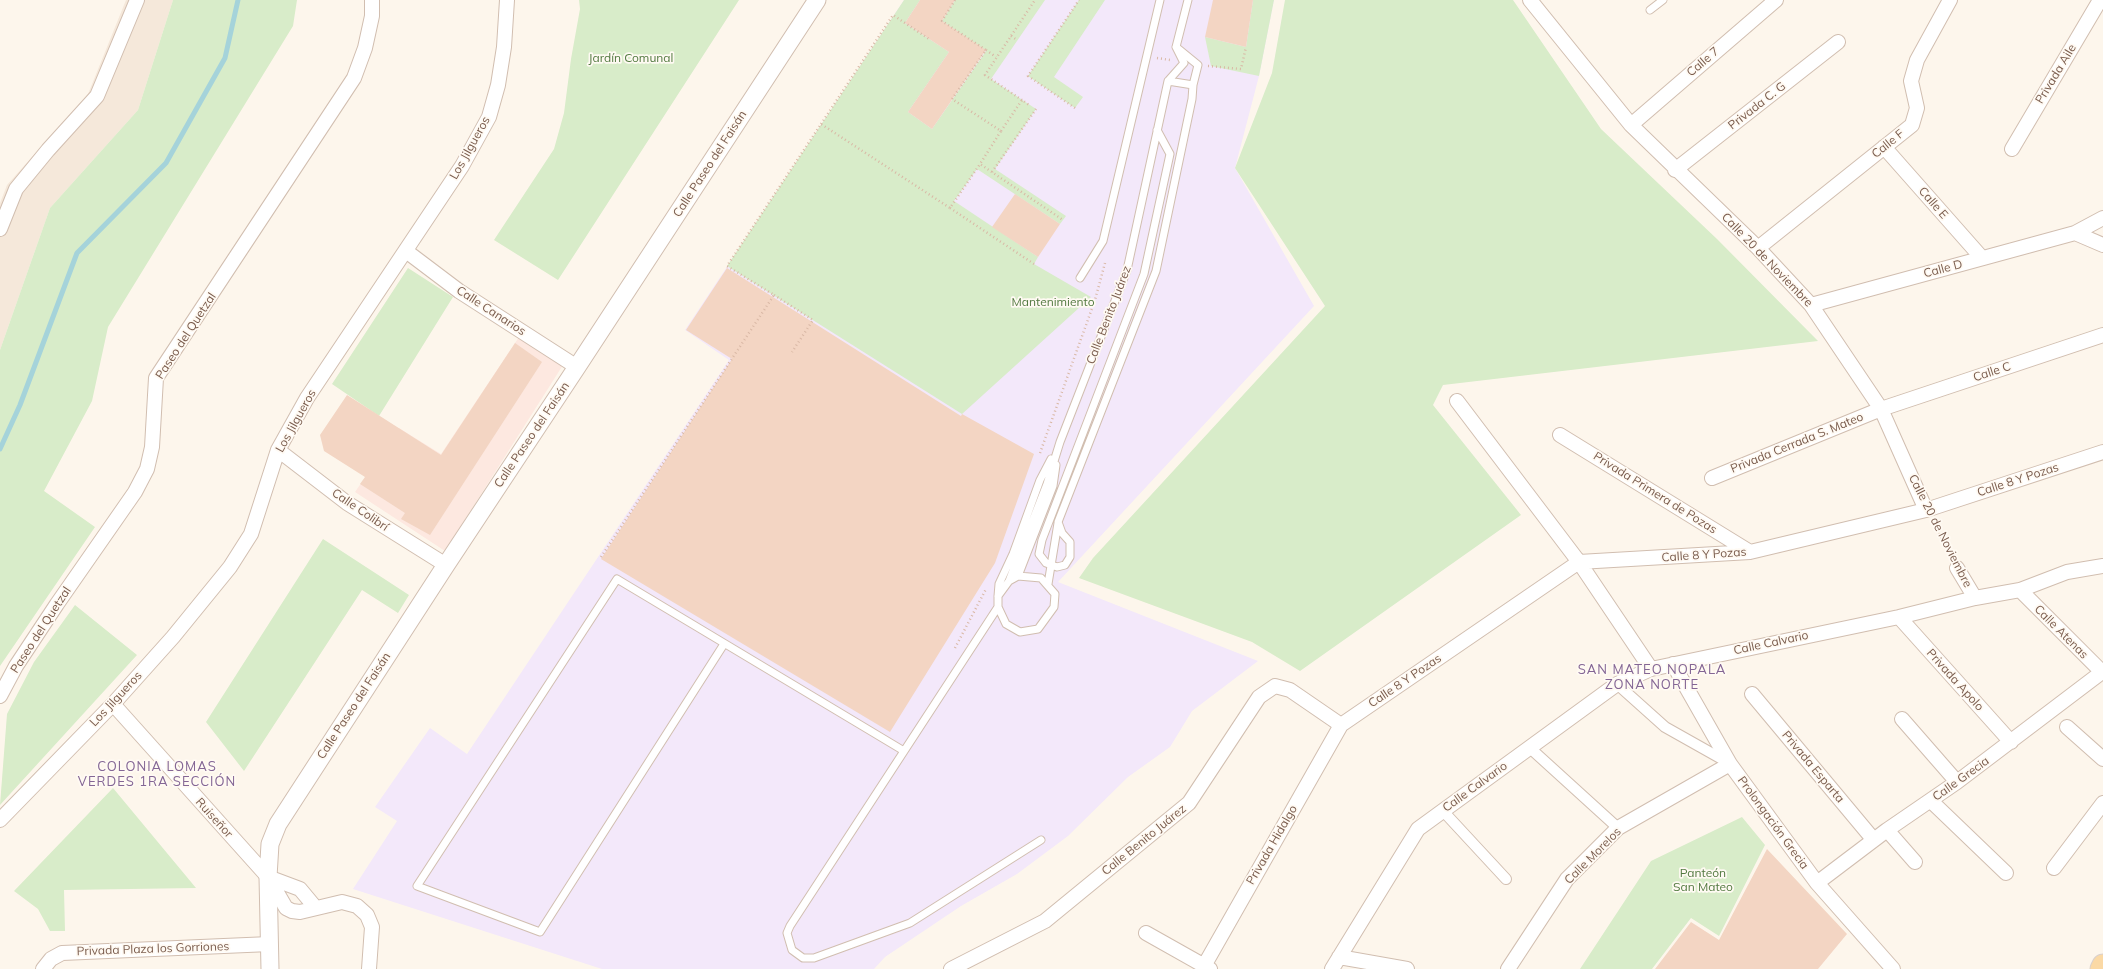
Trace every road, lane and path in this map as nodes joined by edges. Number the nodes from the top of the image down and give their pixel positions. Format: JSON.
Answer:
{"nodes":[{"id":1,"x":137,"y":0,"type":"edge"},
{"id":2,"x":372,"y":0,"type":"edge"},
{"id":3,"x":507,"y":0,"type":"edge"},
{"id":4,"x":817,"y":0,"type":"edge"},
{"id":5,"x":955,"y":0,"type":"edge"},
{"id":6,"x":1035,"y":0,"type":"edge"},
{"id":7,"x":1078,"y":0,"type":"edge"},
{"id":8,"x":1160,"y":0,"type":"edge"},
{"id":9,"x":1188,"y":0,"type":"edge"},
{"id":10,"x":1530,"y":0,"type":"edge"},
{"id":11,"x":1663,"y":0,"type":"edge"},
{"id":12,"x":1776,"y":0,"type":"edge"},
{"id":13,"x":1950,"y":0,"type":"edge"},
{"id":14,"x":2100,"y":0,"type":"edge"},
{"id":15,"x":1650,"y":10,"type":"dead end"},
{"id":16,"x":1011,"y":36,"type":"junction"},
{"id":17,"x":929,"y":39,"type":"dead end"},
{"id":18,"x":1018,"y":40,"type":"dead end"},
{"id":19,"x":1838,"y":42,"type":"dead end"},
{"id":20,"x":1176,"y":47,"type":"junction"},
{"id":21,"x":1246,"y":47,"type":"dead end"},
{"id":22,"x":986,"y":50,"type":"junction"},
{"id":23,"x":996,"y":57,"type":"junction"},
{"id":24,"x":1155,"y":58,"type":"dead end"},
{"id":25,"x":1184,"y":63,"type":"junction"},
{"id":26,"x":1198,"y":64,"type":"junction"},
{"id":27,"x":1168,"y":81,"type":"junction"},
{"id":28,"x":1193,"y":85,"type":"junction"},
{"id":29,"x":1022,"y":100,"type":"junction"},
{"id":30,"x":1029,"y":105,"type":"dead end"},
{"id":31,"x":1075,"y":108,"type":"dead end"},
{"id":32,"x":1036,"y":109,"type":"dead end"},
{"id":33,"x":821,"y":124,"type":"junction"},
{"id":34,"x":1631,"y":125,"type":"junction"},
{"id":35,"x":1156,"y":130,"type":"junction"},
{"id":36,"x":1001,"y":131,"type":"junction"},
{"id":37,"x":1884,"y":147,"type":"junction"},
{"id":38,"x":2012,"y":149,"type":"dead end"},
{"id":39,"x":980,"y":164,"type":"junction"},
{"id":40,"x":1675,"y":170,"type":"junction"},
{"id":41,"x":992,"y":172,"type":"junction"},
{"id":42,"x":950,"y":208,"type":"junction"},
{"id":43,"x":2103,"y":218,"type":"edge"},
{"id":44,"x":1063,"y":220,"type":"dead end"},
{"id":45,"x":0,"y":229,"type":"edge"},
{"id":46,"x":2075,"y":233,"type":"junction"},
{"id":47,"x":2103,"y":245,"type":"edge"},
{"id":48,"x":1758,"y":248,"type":"junction"},
{"id":49,"x":406,"y":251,"type":"junction"},
{"id":50,"x":1106,"y":257,"type":"dead end"},
{"id":51,"x":1982,"y":258,"type":"junction"},
{"id":52,"x":1034,"y":264,"type":"dead end"},
{"id":53,"x":1080,"y":278,"type":"dead end"},
{"id":54,"x":774,"y":295,"type":"junction"},
{"id":55,"x":1811,"y":305,"type":"junction"},
{"id":56,"x":2103,"y":335,"type":"edge"},
{"id":57,"x":792,"y":352,"type":"dead end"},
{"id":58,"x":578,"y":367,"type":"junction"},
{"id":59,"x":1457,"y":401,"type":"dead end"},
{"id":60,"x":1881,"y":409,"type":"junction"},
{"id":61,"x":1560,"y":435,"type":"dead end"},
{"id":62,"x":1060,"y":442,"type":"junction"},
{"id":63,"x":278,"y":450,"type":"junction"},
{"id":64,"x":2103,"y":452,"type":"edge"},
{"id":65,"x":1037,"y":460,"type":"dead end"},
{"id":66,"x":1712,"y":478,"type":"dead end"},
{"id":67,"x":1926,"y":510,"type":"junction"},
{"id":68,"x":1058,"y":522,"type":"junction"},
{"id":69,"x":1750,"y":552,"type":"junction"},
{"id":70,"x":600,"y":557,"type":"dead end"},
{"id":71,"x":1579,"y":562,"type":"junction"},
{"id":72,"x":446,"y":565,"type":"junction"},
{"id":73,"x":1051,"y":566,"type":"junction"},
{"id":74,"x":2103,"y":566,"type":"edge"},
{"id":75,"x":1957,"y":568,"type":"joint"},
{"id":76,"x":1018,"y":576,"type":"junction"},
{"id":77,"x":1009,"y":581,"type":"junction"},
{"id":78,"x":988,"y":584,"type":"dead end"},
{"id":79,"x":1048,"y":584,"type":"junction"},
{"id":80,"x":2020,"y":590,"type":"junction"},
{"id":81,"x":998,"y":596,"type":"junction"},
{"id":82,"x":1975,"y":598,"type":"junction"},
{"id":83,"x":998,"y":608,"type":"junction"},
{"id":84,"x":1899,"y":617,"type":"junction"},
{"id":85,"x":724,"y":644,"type":"junction"},
{"id":86,"x":952,"y":654,"type":"dead end"},
{"id":87,"x":1673,"y":664,"type":"junction"},
{"id":88,"x":1651,"y":669,"type":"junction"},
{"id":89,"x":2102,"y":672,"type":"edge"},
{"id":90,"x":1617,"y":684,"type":"junction"},
{"id":91,"x":1752,"y":694,"type":"dead end"},
{"id":92,"x":0,"y":696,"type":"edge"},
{"id":93,"x":113,"y":704,"type":"junction"},
{"id":94,"x":1902,"y":719,"type":"dead end"},
{"id":95,"x":1341,"y":725,"type":"junction"},
{"id":96,"x":2066,"y":727,"type":"dead end"},
{"id":97,"x":2011,"y":742,"type":"junction"},
{"id":98,"x":1530,"y":748,"type":"junction"},
{"id":99,"x":904,"y":751,"type":"junction"},
{"id":100,"x":2103,"y":759,"type":"edge"},
{"id":101,"x":1730,"y":764,"type":"junction"},
{"id":102,"x":1958,"y":782,"type":"junction"},
{"id":103,"x":1931,"y":801,"type":"junction"},
{"id":104,"x":2103,"y":803,"type":"edge"},
{"id":105,"x":1443,"y":811,"type":"junction"},
{"id":106,"x":0,"y":820,"type":"edge"},
{"id":107,"x":1618,"y":828,"type":"junction"},
{"id":108,"x":1887,"y":830,"type":"junction"},
{"id":109,"x":1041,"y":840,"type":"dead end"},
{"id":110,"x":1873,"y":840,"type":"junction"},
{"id":111,"x":1915,"y":862,"type":"dead end"},
{"id":112,"x":2054,"y":868,"type":"dead end"},
{"id":113,"x":2006,"y":873,"type":"dead end"},
{"id":114,"x":268,"y":878,"type":"junction"},
{"id":115,"x":1506,"y":878,"type":"dead end"},
{"id":116,"x":1817,"y":883,"type":"junction"},
{"id":117,"x":319,"y":906,"type":"junction"},
{"id":118,"x":1146,"y":933,"type":"dead end"},
{"id":119,"x":270,"y":944,"type":"junction"},
{"id":120,"x":1336,"y":963,"type":"edge"},
{"id":121,"x":2103,"y":965,"type":"edge"},
{"id":122,"x":1207,"y":967,"type":"edge"},
{"id":123,"x":43,"y":969,"type":"edge"},
{"id":124,"x":270,"y":969,"type":"edge"},
{"id":125,"x":368,"y":969,"type":"edge"},
{"id":126,"x":951,"y":969,"type":"edge"},
{"id":127,"x":1407,"y":969,"type":"edge"},
{"id":128,"x":1508,"y":969,"type":"edge"},
{"id":129,"x":1893,"y":969,"type":"edge"},
{"id":130,"x":2101,"y":969,"type":"edge"}],
"edges":[{"from":1,"to":45,"type":"street"},
{"from":2,"to":92,"type":"street","name":"Paseo del Quetzal"},
{"from":3,"to":49,"type":"street","name":"Los Jilgueros"},
{"from":4,"to":58,"type":"street","name":"Calle Paseo del Faisán"},
{"from":5,"to":22,"type":"path"},
{"from":6,"to":16,"type":"path"},
{"from":7,"to":31,"type":"path"},
{"from":8,"to":53,"type":"lane"},
{"from":9,"to":20,"type":"lane"},
{"from":10,"to":34,"type":"street","name":"Calle 20 de Noviembre"},
{"from":11,"to":15,"type":"lane"},
{"from":12,"to":34,"type":"street","name":"Calle 7"},
{"from":13,"to":37,"type":"street","name":"Calle F"},
{"from":14,"to":38,"type":"street","name":"Privada Aile"},
{"from":16,"to":18,"type":"path"},
{"from":16,"to":23,"type":"path"},
{"from":17,"to":33,"type":"path"},
{"from":19,"to":40,"type":"street","name":"Privada C. G"},
{"from":20,"to":25,"type":"lane"},
{"from":20,"to":26,"type":"lane"},
{"from":21,"to":26,"type":"path"},
{"from":22,"to":23,"type":"path"},
{"from":22,"to":36,"type":"path"},
{"from":23,"to":29,"type":"path"},
{"from":24,"to":25,"type":"path"},
{"from":25,"to":27,"type":"lane","name":"Calle Benito Juárez"},
{"from":26,"to":28,"type":"lane"},
{"from":27,"to":28,"type":"lane"},
{"from":27,"to":35,"type":"lane","name":"Calle Benito Juárez"},
{"from":28,"to":68,"type":"lane"},
{"from":29,"to":30,"type":"path"},
{"from":29,"to":36,"type":"path"},
{"from":32,"to":41,"type":"path"},
{"from":33,"to":42,"type":"path"},
{"from":33,"to":54,"type":"path"},
{"from":34,"to":40,"type":"street","name":"Calle 20 de Noviembre"},
{"from":35,"to":62,"type":"lane","name":"Calle Benito Juárez"},
{"from":35,"to":73,"type":"lane"},
{"from":36,"to":39,"type":"path"},
{"from":37,"to":48,"type":"street","name":"Calle F"},
{"from":37,"to":51,"type":"street","name":"Calle E"},
{"from":39,"to":41,"type":"path"},
{"from":39,"to":42,"type":"path"},
{"from":40,"to":48,"type":"street","name":"Calle 20 de Noviembre"},
{"from":41,"to":44,"type":"path"},
{"from":42,"to":52,"type":"path"},
{"from":43,"to":46,"type":"street","name":"Calle D"},
{"from":46,"to":47,"type":"street"},
{"from":46,"to":51,"type":"street","name":"Calle D"},
{"from":48,"to":55,"type":"street","name":"Calle 20 de Noviembre"},
{"from":49,"to":58,"type":"street","name":"Calle Canarios"},
{"from":49,"to":63,"type":"street","name":"Los Jilgueros"},
{"from":50,"to":65,"type":"path"},
{"from":51,"to":55,"type":"street","name":"Calle D"},
{"from":54,"to":57,"type":"path"},
{"from":54,"to":70,"type":"path"},
{"from":55,"to":60,"type":"street","name":"Calle 20 de Noviembre"},
{"from":56,"to":60,"type":"street","name":"Calle C"},
{"from":58,"to":72,"type":"street","name":"Calle Paseo del Faisán"},
{"from":59,"to":71,"type":"street"},
{"from":60,"to":66,"type":"street","name":"Privada Cerrada S. Mateo"},
{"from":60,"to":67,"type":"street","name":"Calle 20 de Noviembre"},
{"from":61,"to":69,"type":"street","name":"Privada Primera de Pozas"},
{"from":62,"to":76,"type":"lane"},
{"from":62,"to":77,"type":"lane","name":"Calle Benito Juárez"},
{"from":62,"to":81,"type":"lane"},
{"from":63,"to":72,"type":"street","name":"Calle Colibrí"},
{"from":63,"to":93,"type":"street","name":"Los Jilgueros"},
{"from":64,"to":67,"type":"street","name":"Calle 8 Y Pozas"},
{"from":67,"to":69,"type":"street","name":"Calle 8 Y Pozas"},
{"from":67,"to":75,"type":"path","name":"Calle 20 de Noviembre"},
{"from":68,"to":73,"type":"lane"},
{"from":68,"to":73,"type":"lane"},
{"from":69,"to":71,"type":"street","name":"Calle 8 Y Pozas"},
{"from":71,"to":88,"type":"street"},
{"from":71,"to":95,"type":"street","name":"Calle 8 Y Pozas"},
{"from":72,"to":114,"type":"street","name":"Calle Paseo del Faisán"},
{"from":73,"to":79,"type":"lane"},
{"from":74,"to":80,"type":"street","name":"Calle Calvario"},
{"from":75,"to":82,"type":"street","name":"Calle 20 de Noviembre"},
{"from":76,"to":77,"type":"lane"},
{"from":76,"to":79,"type":"lane"},
{"from":77,"to":81,"type":"lane"},
{"from":78,"to":86,"type":"path"},
{"from":79,"to":83,"type":"lane"},
{"from":80,"to":82,"type":"street","name":"Calle Calvario"},
{"from":80,"to":89,"type":"street","name":"Calle Atenas"},
{"from":81,"to":83,"type":"lane"},
{"from":82,"to":84,"type":"street","name":"Calle Calvario"},
{"from":83,"to":99,"type":"lane"},
{"from":84,"to":87,"type":"street","name":"Calle Calvario"},
{"from":84,"to":97,"type":"street","name":"Privada Apolo"},
{"from":85,"to":85,"type":"lane"},
{"from":85,"to":99,"type":"lane"},
{"from":87,"to":88,"type":"street","name":"Calle Calvario"},
{"from":87,"to":101,"type":"street","name":"Prolongación Grecia"},
{"from":88,"to":90,"type":"street","name":"Calle Calvario"},
{"from":89,"to":97,"type":"street","name":"Calle Grecia"},
{"from":90,"to":98,"type":"street","name":"Calle Calvario"},
{"from":90,"to":101,"type":"street"},
{"from":91,"to":110,"type":"street","name":"Privada Esparta"},
{"from":93,"to":106,"type":"street","name":"Los Jilgueros"},
{"from":93,"to":114,"type":"street","name":"Ruiseñor"},
{"from":94,"to":102,"type":"street"},
{"from":95,"to":122,"type":"street","name":"Privada Hidalgo"},
{"from":95,"to":126,"type":"street","name":"Calle Benito Juárez"},
{"from":96,"to":100,"type":"street"},
{"from":97,"to":102,"type":"street","name":"Calle Grecia"},
{"from":98,"to":105,"type":"street","name":"Calle Calvario"},
{"from":98,"to":107,"type":"street"},
{"from":99,"to":109,"type":"lane"},
{"from":101,"to":107,"type":"street","name":"Calle Morelos"},
{"from":101,"to":116,"type":"street","name":"Prolongación Grecia"},
{"from":102,"to":103,"type":"street","name":"Calle Grecia"},
{"from":103,"to":108,"type":"street","name":"Calle Grecia"},
{"from":103,"to":113,"type":"street"},
{"from":104,"to":112,"type":"street"},
{"from":105,"to":115,"type":"street"},
{"from":105,"to":120,"type":"street","name":"Calle Calvario"},
{"from":107,"to":128,"type":"street","name":"Calle Morelos"},
{"from":108,"to":110,"type":"street","name":"Calle Grecia"},
{"from":108,"to":111,"type":"street"},
{"from":110,"to":116,"type":"street","name":"Calle Grecia"},
{"from":114,"to":117,"type":"street","name":"Ruiseñor"},
{"from":114,"to":117,"type":"street","name":"Ruiseñor"},
{"from":114,"to":119,"type":"street","name":"Calle Paseo del Faisán"},
{"from":116,"to":129,"type":"street","name":"Prolongación Grecia"},
{"from":117,"to":125,"type":"street"},
{"from":118,"to":122,"type":"street","name":"Privada Hidalgo"},
{"from":119,"to":123,"type":"street","name":"Privada Plaza los Gorriones"},
{"from":119,"to":124,"type":"street","name":"Calle Paseo del Faisán"},
{"from":120,"to":127,"type":"street"},
{"from":121,"to":130,"type":"main road"}]}
